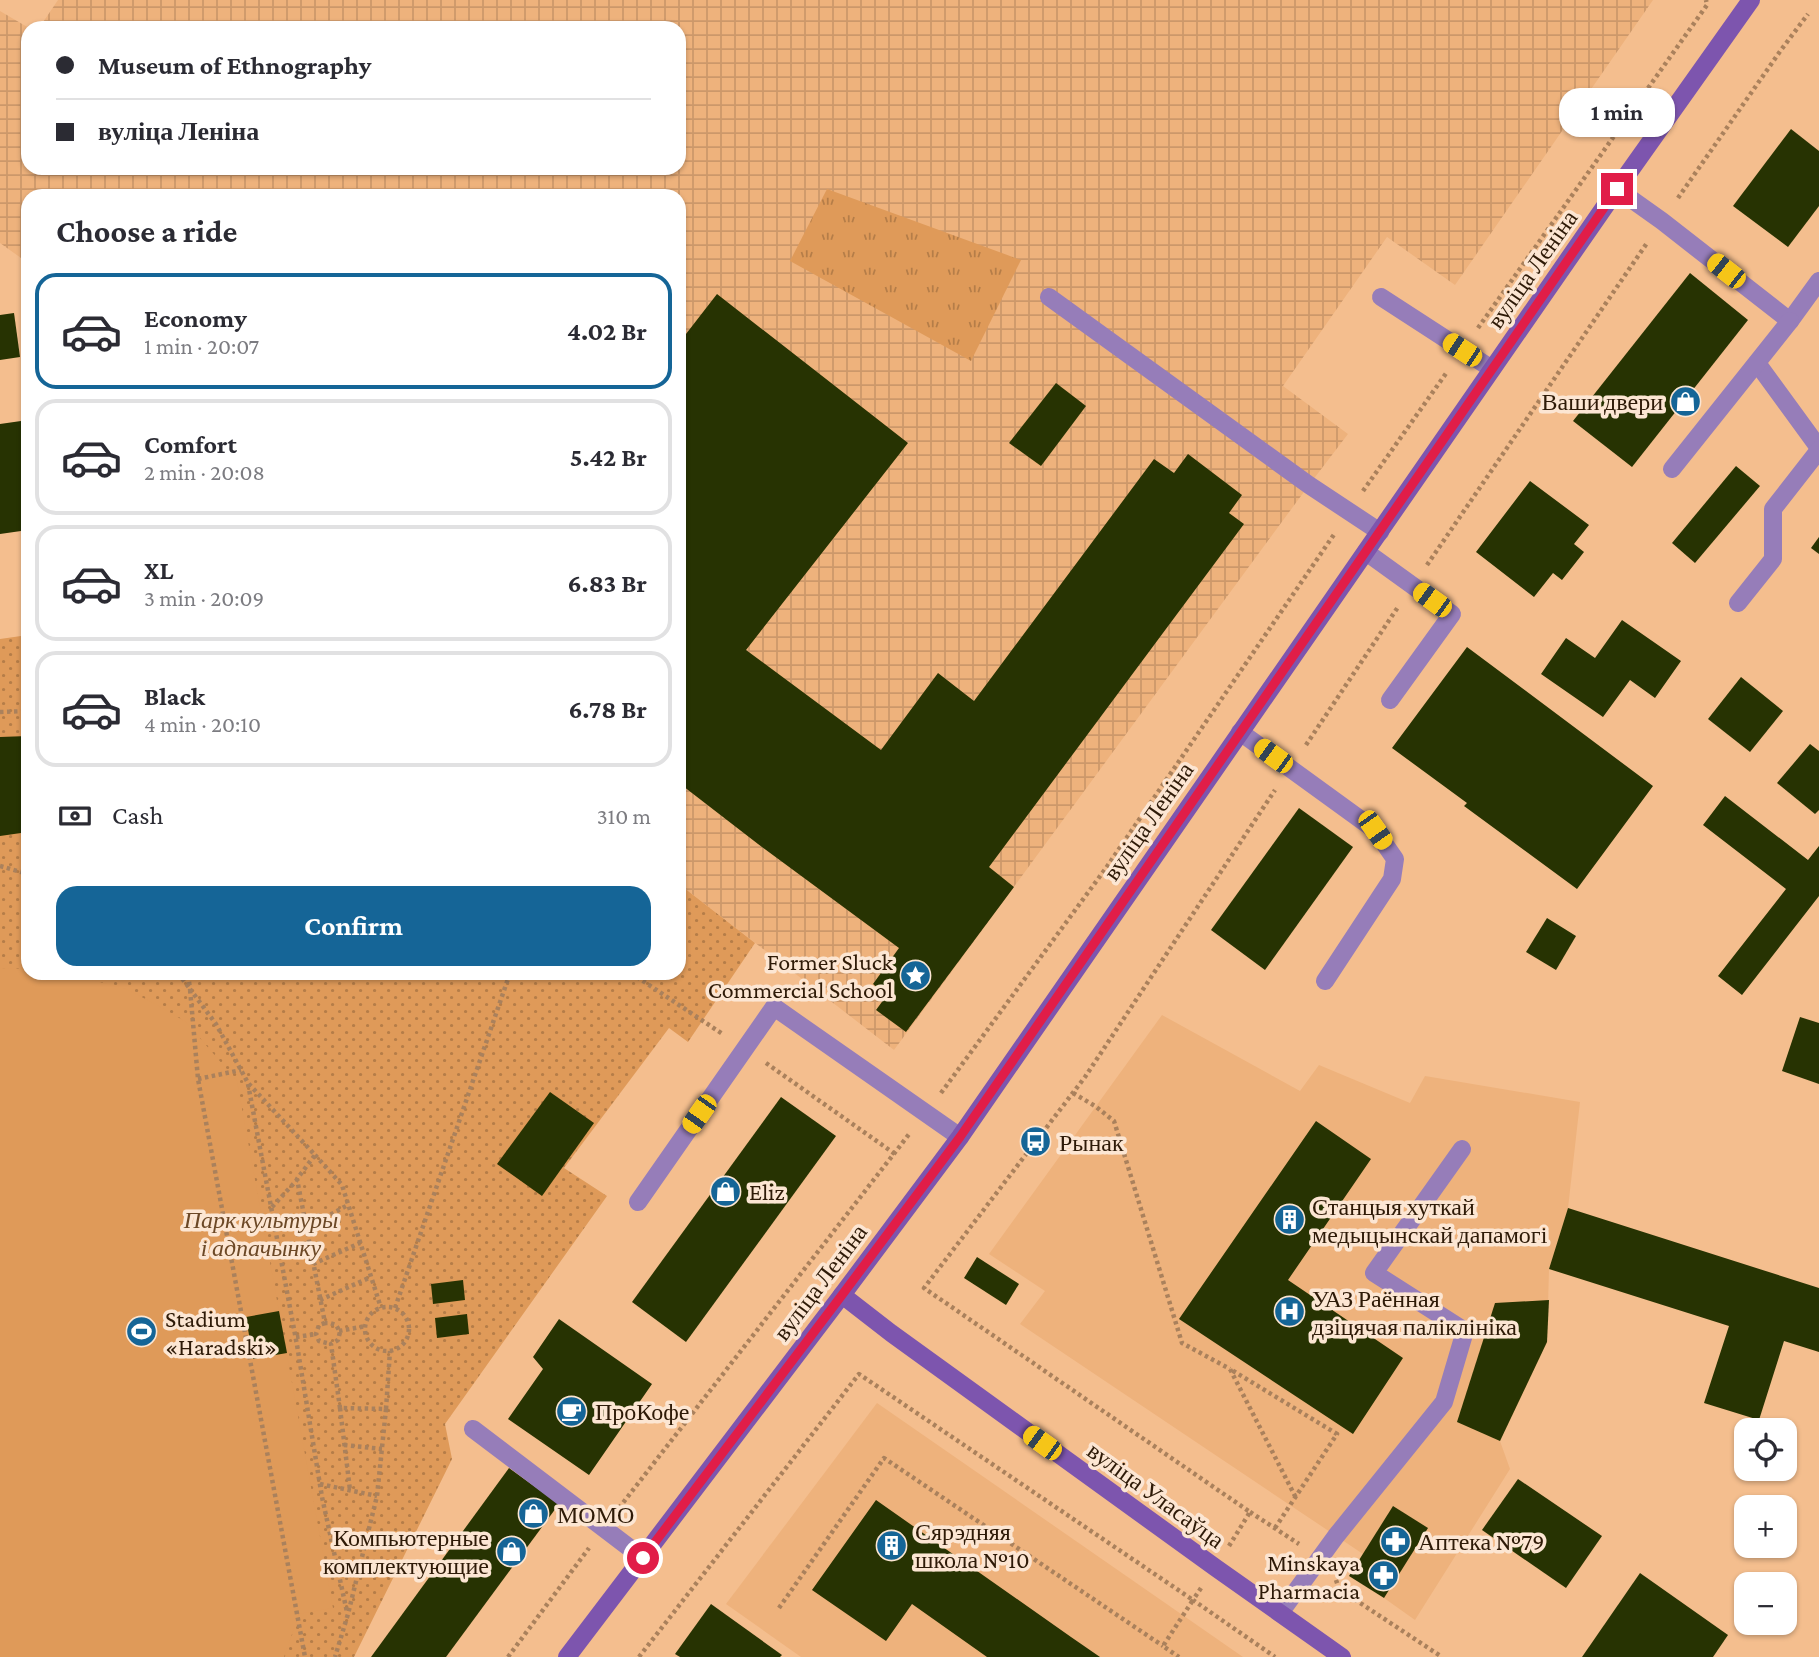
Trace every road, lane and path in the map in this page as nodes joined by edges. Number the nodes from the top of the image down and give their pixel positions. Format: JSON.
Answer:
{"nodes":[{"id":1,"x":1706,"y":0,"type":"edge"},
{"id":2,"x":1751,"y":0,"type":"edge"},
{"id":3,"x":1808,"y":14,"type":"dead end"},
{"id":4,"x":1617,"y":189,"type":"junction"},
{"id":5,"x":1662,"y":221,"type":"junction"},
{"id":6,"x":1819,"y":281,"type":"edge"},
{"id":7,"x":1049,"y":297,"type":"dead end"},
{"id":8,"x":1381,"y":297,"type":"dead end"},
{"id":9,"x":1790,"y":321,"type":"junction"},
{"id":10,"x":1462,"y":350,"type":"junction"},
{"id":11,"x":1756,"y":363,"type":"junction"},
{"id":12,"x":1492,"y":369,"type":"junction"},
{"id":13,"x":1819,"y":449,"type":"edge"},
{"id":14,"x":1672,"y":470,"type":"dead end"},
{"id":15,"x":1349,"y":512,"type":"junction"},
{"id":16,"x":1380,"y":532,"type":"junction"},
{"id":17,"x":1366,"y":552,"type":"junction"},
{"id":18,"x":1413,"y":586,"type":"junction"},
{"id":19,"x":1738,"y":603,"type":"dead end"},
{"id":20,"x":1390,"y":700,"type":"dead end"},
{"id":21,"x":21,"y":711,"type":"edge"},
{"id":22,"x":0,"y":712,"type":"edge"},
{"id":23,"x":1240,"y":732,"type":"junction"},
{"id":24,"x":1290,"y":768,"type":"junction"},
{"id":25,"x":0,"y":866,"type":"edge"},
{"id":26,"x":21,"y":872,"type":"edge"},
{"id":27,"x":183,"y":980,"type":"edge"},
{"id":28,"x":189,"y":980,"type":"edge"},
{"id":29,"x":508,"y":980,"type":"edge"},
{"id":30,"x":1325,"y":981,"type":"dead end"},
{"id":31,"x":190,"y":989,"type":"junction"},
{"id":32,"x":241,"y":1070,"type":"junction"},
{"id":33,"x":198,"y":1079,"type":"junction"},
{"id":34,"x":248,"y":1083,"type":"junction"},
{"id":35,"x":1073,"y":1093,"type":"junction"},
{"id":36,"x":926,"y":1113,"type":"junction"},
{"id":37,"x":960,"y":1137,"type":"junction"},
{"id":38,"x":1462,"y":1149,"type":"dead end"},
{"id":39,"x":315,"y":1155,"type":"junction"},
{"id":40,"x":298,"y":1179,"type":"junction"},
{"id":41,"x":638,"y":1202,"type":"dead end"},
{"id":42,"x":348,"y":1205,"type":"junction"},
{"id":43,"x":272,"y":1208,"type":"junction"},
{"id":44,"x":306,"y":1228,"type":"junction"},
{"id":45,"x":360,"y":1243,"type":"junction"},
{"id":46,"x":313,"y":1264,"type":"junction"},
{"id":47,"x":371,"y":1277,"type":"junction"},
{"id":48,"x":842,"y":1295,"type":"junction"},
{"id":49,"x":320,"y":1300,"type":"junction"},
{"id":50,"x":381,"y":1308,"type":"junction"},
{"id":51,"x":395,"y":1308,"type":"junction"},
{"id":52,"x":325,"y":1323,"type":"junction"},
{"id":53,"x":366,"y":1326,"type":"junction"},
{"id":54,"x":339,"y":1331,"type":"junction"},
{"id":55,"x":316,"y":1334,"type":"junction"},
{"id":56,"x":296,"y":1337,"type":"junction"},
{"id":57,"x":331,"y":1344,"type":"junction"},
{"id":58,"x":390,"y":1350,"type":"junction"},
{"id":59,"x":1230,"y":1369,"type":"junction"},
{"id":60,"x":340,"y":1409,"type":"junction"},
{"id":61,"x":386,"y":1409,"type":"junction"},
{"id":62,"x":473,"y":1429,"type":"dead end"},
{"id":63,"x":344,"y":1445,"type":"junction"},
{"id":64,"x":382,"y":1449,"type":"junction"},
{"id":65,"x":320,"y":1484,"type":"junction"},
{"id":66,"x":350,"y":1490,"type":"junction"},
{"id":67,"x":377,"y":1496,"type":"junction"},
{"id":68,"x":1296,"y":1498,"type":"junction"},
{"id":69,"x":1250,"y":1512,"type":"junction"},
{"id":70,"x":604,"y":1528,"type":"junction"},
{"id":71,"x":1275,"y":1528,"type":"junction"},
{"id":72,"x":643,"y":1558,"type":"junction"},
{"id":73,"x":1320,"y":1558,"type":"junction"},
{"id":74,"x":1216,"y":1568,"type":"junction"},
{"id":75,"x":1193,"y":1600,"type":"junction"},
{"id":76,"x":779,"y":1608,"type":"dead end"},
{"id":77,"x":1279,"y":1613,"type":"junction"},
{"id":78,"x":348,"y":1615,"type":"junction"},
{"id":79,"x":1163,"y":1646,"type":"junction"},
{"id":80,"x":305,"y":1657,"type":"edge"},
{"id":81,"x":335,"y":1657,"type":"edge"},
{"id":82,"x":508,"y":1657,"type":"edge"},
{"id":83,"x":567,"y":1657,"type":"edge"},
{"id":84,"x":639,"y":1657,"type":"edge"},
{"id":85,"x":1179,"y":1657,"type":"edge"},
{"id":86,"x":1275,"y":1657,"type":"edge"},
{"id":87,"x":1342,"y":1657,"type":"edge"},
{"id":88,"x":1442,"y":1657,"type":"edge"}],
"edges":[{"from":1,"to":10,"type":"path"},
{"from":2,"to":4,"type":"main road","name":"вуліца Леніна"},
{"from":3,"to":5,"type":"path"},
{"from":4,"to":5,"type":"lane"},
{"from":4,"to":12,"type":"main road","name":"вуліца Леніна"},
{"from":5,"to":9,"type":"lane"},
{"from":5,"to":18,"type":"path"},
{"from":6,"to":9,"type":"lane"},
{"from":7,"to":15,"type":"lane"},
{"from":8,"to":10,"type":"lane"},
{"from":9,"to":11,"type":"lane"},
{"from":10,"to":12,"type":"lane"},
{"from":10,"to":15,"type":"path"},
{"from":11,"to":13,"type":"lane"},
{"from":11,"to":14,"type":"lane"},
{"from":12,"to":16,"type":"main road","name":"вуліца Леніна"},
{"from":13,"to":19,"type":"lane"},
{"from":15,"to":16,"type":"lane"},
{"from":15,"to":36,"type":"path"},
{"from":16,"to":17,"type":"main road","name":"вуліца Леніна"},
{"from":17,"to":18,"type":"lane"},
{"from":17,"to":23,"type":"main road","name":"вуліца Леніна"},
{"from":18,"to":20,"type":"lane"},
{"from":18,"to":24,"type":"path"},
{"from":21,"to":22,"type":"path"},
{"from":23,"to":24,"type":"lane"},
{"from":23,"to":37,"type":"main road","name":"вуліца Леніна"},
{"from":24,"to":30,"type":"lane"},
{"from":24,"to":35,"type":"path"},
{"from":25,"to":26,"type":"path"},
{"from":27,"to":31,"type":"path"},
{"from":28,"to":31,"type":"path"},
{"from":29,"to":51,"type":"path"},
{"from":31,"to":32,"type":"path"},
{"from":31,"to":33,"type":"path"},
{"from":32,"to":33,"type":"path"},
{"from":32,"to":34,"type":"path"},
{"from":33,"to":80,"type":"path"},
{"from":34,"to":39,"type":"path"},
{"from":34,"to":43,"type":"path"},
{"from":35,"to":59,"type":"path"},
{"from":35,"to":69,"type":"path"},
{"from":36,"to":37,"type":"lane"},
{"from":36,"to":41,"type":"lane"},
{"from":36,"to":70,"type":"path"},
{"from":37,"to":48,"type":"main road","name":"вуліца Леніна"},
{"from":38,"to":73,"type":"lane"},
{"from":39,"to":40,"type":"path"},
{"from":39,"to":42,"type":"path"},
{"from":40,"to":43,"type":"path"},
{"from":40,"to":44,"type":"path"},
{"from":42,"to":44,"type":"path"},
{"from":42,"to":45,"type":"path"},
{"from":43,"to":56,"type":"path"},
{"from":44,"to":46,"type":"path"},
{"from":45,"to":46,"type":"path"},
{"from":45,"to":47,"type":"path"},
{"from":46,"to":49,"type":"path"},
{"from":47,"to":49,"type":"path"},
{"from":47,"to":50,"type":"path"},
{"from":48,"to":72,"type":"main road","name":"вуліца Леніна"},
{"from":48,"to":74,"type":"main road","name":"вуліца Уласаўца"},
{"from":49,"to":52,"type":"path"},
{"from":50,"to":51,"type":"path"},
{"from":50,"to":53,"type":"path"},
{"from":51,"to":58,"type":"path"},
{"from":52,"to":54,"type":"path"},
{"from":52,"to":55,"type":"path"},
{"from":53,"to":54,"type":"path"},
{"from":53,"to":58,"type":"path"},
{"from":54,"to":57,"type":"path"},
{"from":55,"to":56,"type":"path"},
{"from":55,"to":57,"type":"path"},
{"from":56,"to":65,"type":"path"},
{"from":57,"to":60,"type":"path"},
{"from":58,"to":61,"type":"path"},
{"from":59,"to":68,"type":"path"},
{"from":59,"to":68,"type":"path"},
{"from":60,"to":61,"type":"path"},
{"from":60,"to":63,"type":"path"},
{"from":61,"to":64,"type":"path"},
{"from":62,"to":70,"type":"lane"},
{"from":63,"to":64,"type":"path"},
{"from":63,"to":66,"type":"path"},
{"from":64,"to":67,"type":"path"},
{"from":65,"to":66,"type":"path"},
{"from":65,"to":78,"type":"path"},
{"from":66,"to":67,"type":"path"},
{"from":67,"to":78,"type":"path"},
{"from":68,"to":71,"type":"path"},
{"from":69,"to":71,"type":"path"},
{"from":69,"to":74,"type":"path"},
{"from":70,"to":72,"type":"lane"},
{"from":70,"to":82,"type":"path"},
{"from":71,"to":73,"type":"path"},
{"from":72,"to":83,"type":"main road","name":"вуліца Леніна"},
{"from":73,"to":77,"type":"lane"},
{"from":73,"to":88,"type":"path"},
{"from":74,"to":75,"type":"path"},
{"from":74,"to":77,"type":"main road","name":"вуліца Уласаўца"},
{"from":75,"to":79,"type":"path"},
{"from":75,"to":84,"type":"path"},
{"from":75,"to":86,"type":"path"},
{"from":76,"to":79,"type":"path"},
{"from":77,"to":87,"type":"main road","name":"вуліца Уласаўца"},
{"from":78,"to":81,"type":"path"},
{"from":79,"to":85,"type":"path"}]}
